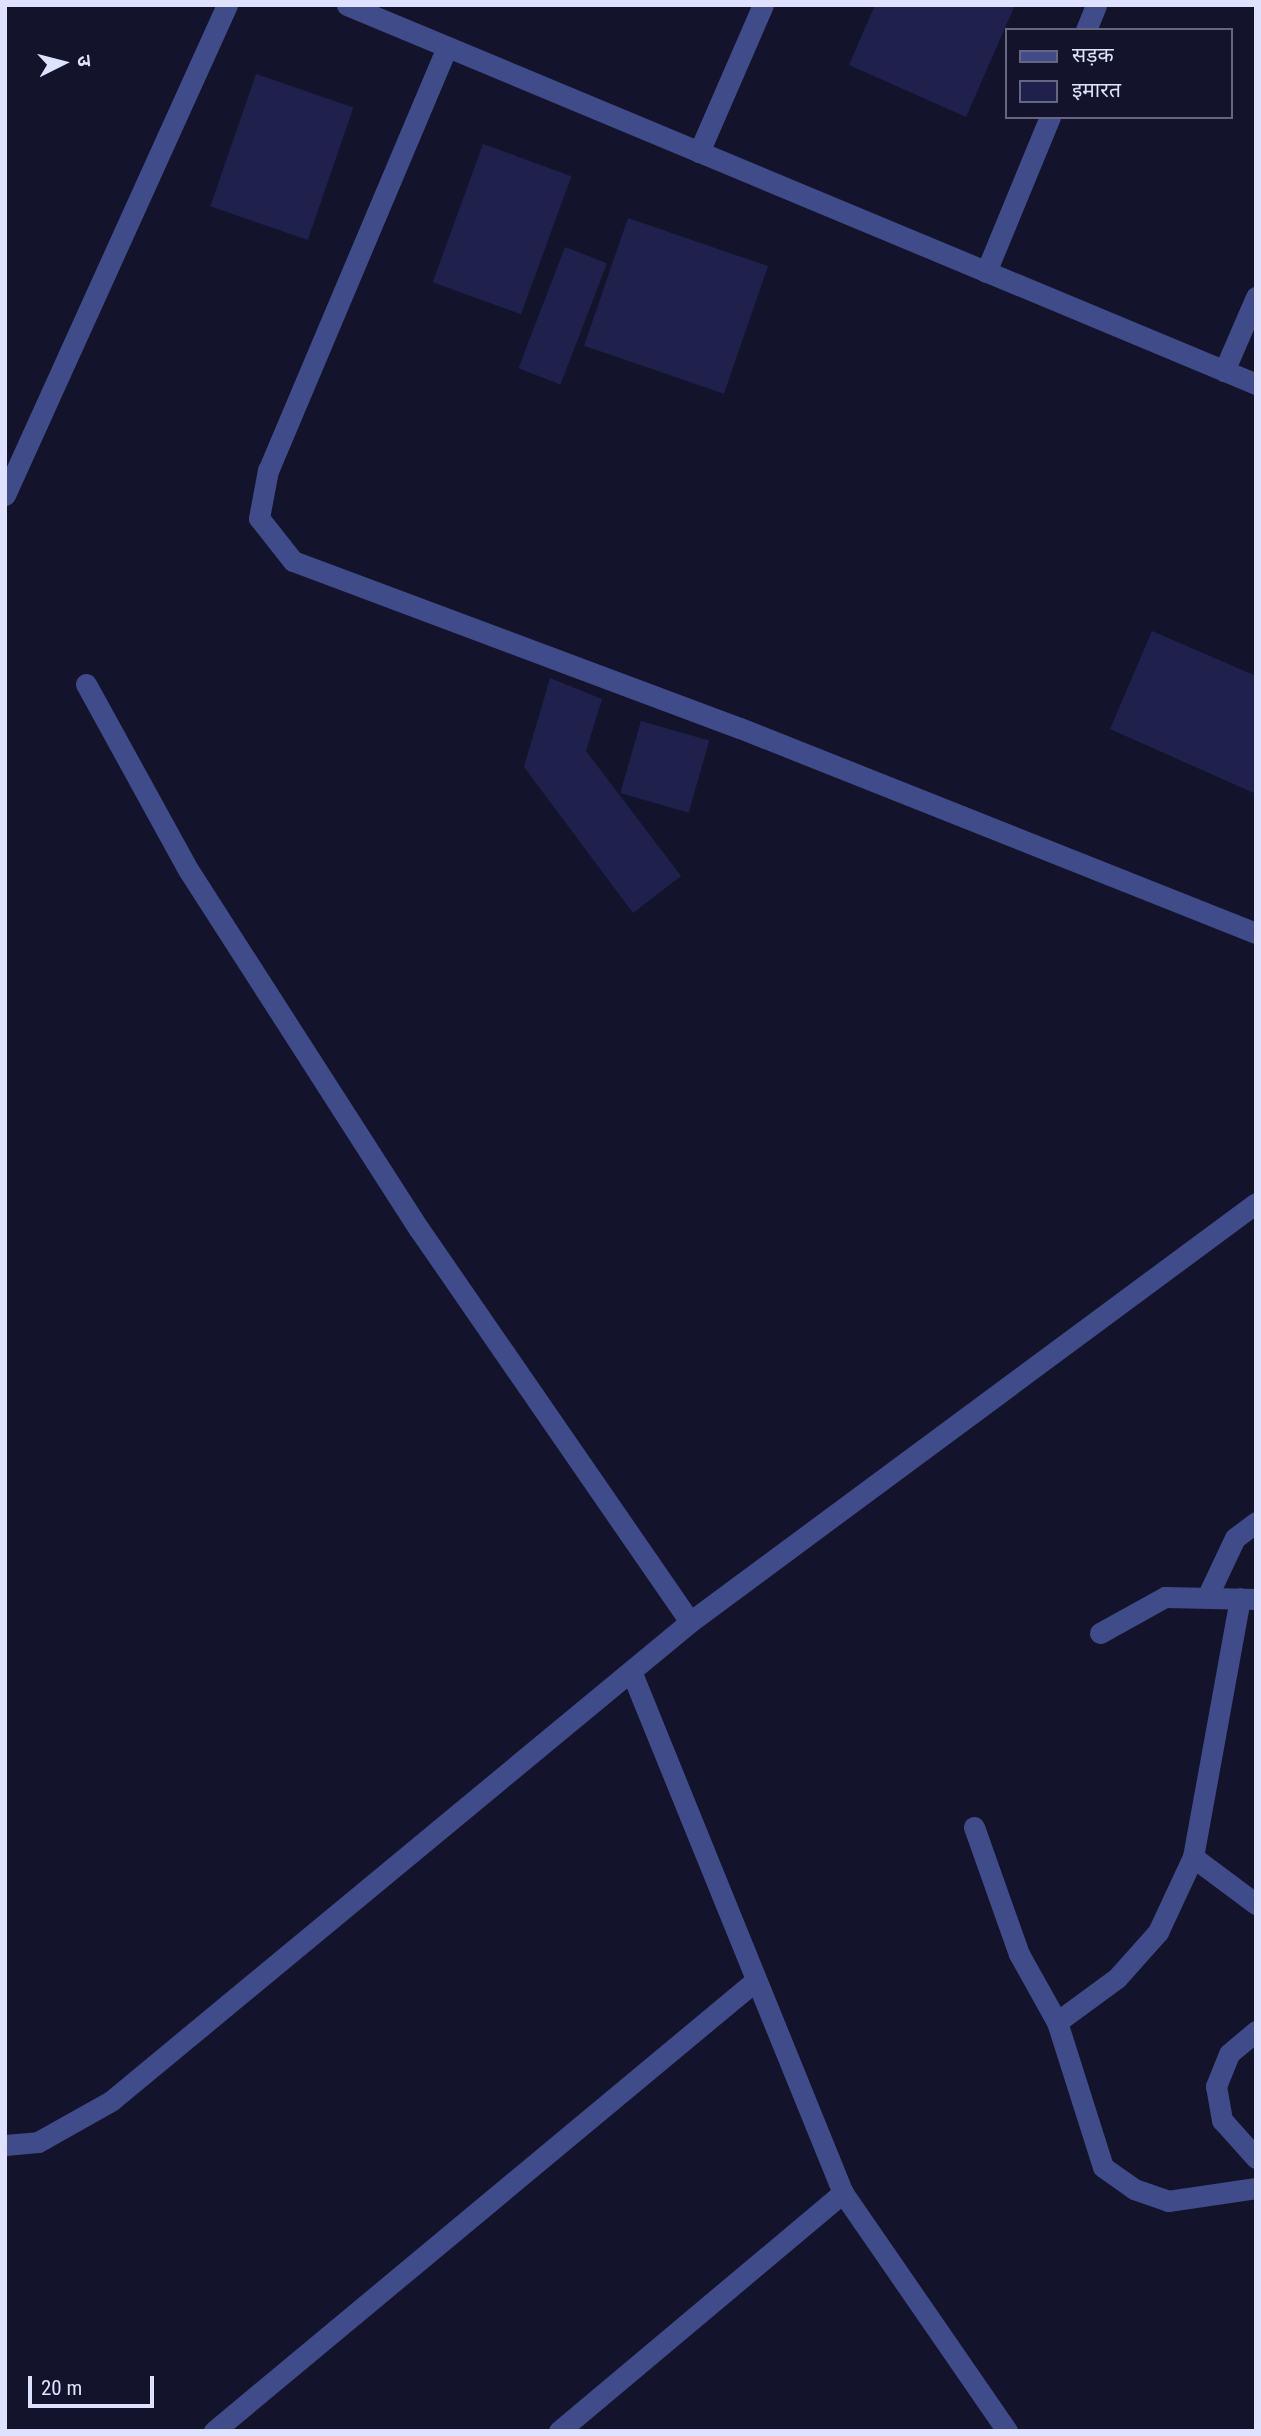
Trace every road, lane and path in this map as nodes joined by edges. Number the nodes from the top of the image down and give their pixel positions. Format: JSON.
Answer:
{"nodes":[{"id":1,"x":227,"y":5,"type":"edge"},
{"id":2,"x":347,"y":5,"type":"edge"},
{"id":3,"x":763,"y":5,"type":"edge"},
{"id":4,"x":1096,"y":5,"type":"edge"},
{"id":5,"x":1087,"y":28,"type":"edge"},
{"id":6,"x":447,"y":47,"type":"junction"},
{"id":7,"x":1049,"y":119,"type":"edge"},
{"id":8,"x":699,"y":152,"type":"junction"},
{"id":9,"x":986,"y":272,"type":"junction"},
{"id":10,"x":1256,"y":297,"type":"edge"},
{"id":11,"x":1224,"y":371,"type":"junction"},
{"id":12,"x":1256,"y":384,"type":"edge"},
{"id":13,"x":5,"y":495,"type":"edge"},
{"id":14,"x":86,"y":684,"type":"dead end"},
{"id":15,"x":1256,"y":933,"type":"edge"},
{"id":16,"x":1256,"y":1203,"type":"edge"},
{"id":17,"x":1256,"y":1522,"type":"edge"},
{"id":18,"x":1208,"y":1595,"type":"junction"},
{"id":19,"x":1248,"y":1598,"type":"edge"},
{"id":20,"x":690,"y":1622,"type":"junction"},
{"id":21,"x":1100,"y":1633,"type":"dead end"},
{"id":22,"x":631,"y":1671,"type":"junction"},
{"id":23,"x":974,"y":1827,"type":"dead end"},
{"id":24,"x":1193,"y":1857,"type":"junction"},
{"id":25,"x":1256,"y":1903,"type":"edge"},
{"id":26,"x":755,"y":1981,"type":"junction"},
{"id":27,"x":1057,"y":2022,"type":"junction"},
{"id":28,"x":1256,"y":2031,"type":"edge"},
{"id":29,"x":5,"y":2145,"type":"edge"},
{"id":30,"x":1256,"y":2158,"type":"edge"},
{"id":31,"x":1256,"y":2188,"type":"edge"},
{"id":32,"x":844,"y":2193,"type":"junction"},
{"id":33,"x":214,"y":2431,"type":"edge"},
{"id":34,"x":559,"y":2431,"type":"edge"},
{"id":35,"x":1007,"y":2431,"type":"edge"}],
"edges":[{"from":1,"to":13,"type":"street"},
{"from":2,"to":6,"type":"street"},
{"from":3,"to":8,"type":"street"},
{"from":4,"to":5,"type":"street"},
{"from":6,"to":8,"type":"street"},
{"from":6,"to":15,"type":"street"},
{"from":7,"to":9,"type":"street"},
{"from":8,"to":9,"type":"street"},
{"from":9,"to":11,"type":"street"},
{"from":10,"to":11,"type":"street"},
{"from":11,"to":12,"type":"street"},
{"from":14,"to":20,"type":"street"},
{"from":16,"to":20,"type":"street"},
{"from":17,"to":18,"type":"street"},
{"from":18,"to":19,"type":"street"},
{"from":18,"to":21,"type":"street"},
{"from":19,"to":24,"type":"street"},
{"from":20,"to":22,"type":"street"},
{"from":22,"to":26,"type":"street"},
{"from":22,"to":29,"type":"street"},
{"from":23,"to":27,"type":"street"},
{"from":24,"to":25,"type":"street"},
{"from":24,"to":27,"type":"street"},
{"from":26,"to":32,"type":"street"},
{"from":26,"to":33,"type":"street"},
{"from":27,"to":31,"type":"street"},
{"from":28,"to":30,"type":"street"},
{"from":32,"to":34,"type":"street"},
{"from":32,"to":35,"type":"street"}]}
